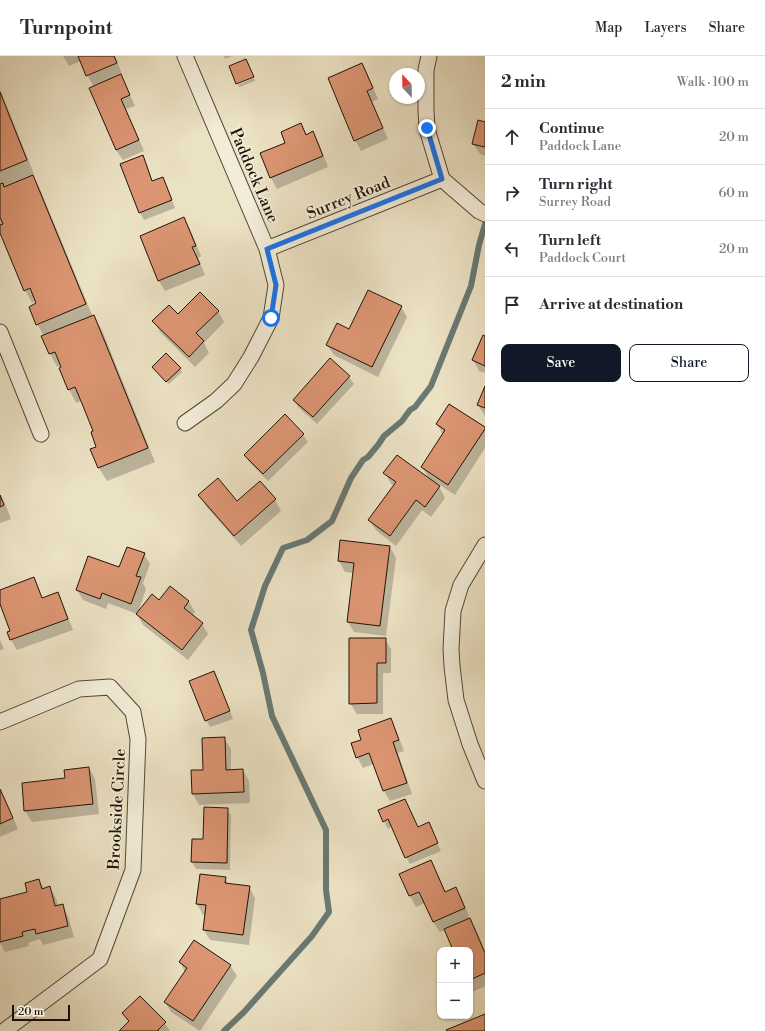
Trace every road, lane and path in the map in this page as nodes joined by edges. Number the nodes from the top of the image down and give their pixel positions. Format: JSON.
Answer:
{"nodes":[{"id":1,"x":185,"y":56,"type":"edge"},
{"id":2,"x":429,"y":56,"type":"edge"},
{"id":3,"x":442,"y":179,"type":"junction"},
{"id":4,"x":485,"y":214,"type":"edge"},
{"id":5,"x":267,"y":249,"type":"junction"},
{"id":6,"x":0,"y":332,"type":"edge"},
{"id":7,"x":185,"y":423,"type":"dead end"},
{"id":8,"x":41,"y":434,"type":"dead end"},
{"id":9,"x":485,"y":545,"type":"edge"},
{"id":10,"x":0,"y":722,"type":"edge"},
{"id":11,"x":485,"y":780,"type":"edge"},
{"id":12,"x":4,"y":1031,"type":"edge"}],
"edges":[{"from":1,"to":5,"type":"street","name":"Paddock Lane"},
{"from":2,"to":3,"type":"street"},
{"from":3,"to":4,"type":"street"},
{"from":3,"to":5,"type":"street","name":"Surrey Road"},
{"from":5,"to":7,"type":"street","name":"Paddock Lane"},
{"from":6,"to":8,"type":"street"},
{"from":9,"to":11,"type":"street"},
{"from":10,"to":12,"type":"street","name":"Brookside Circle"}]}
